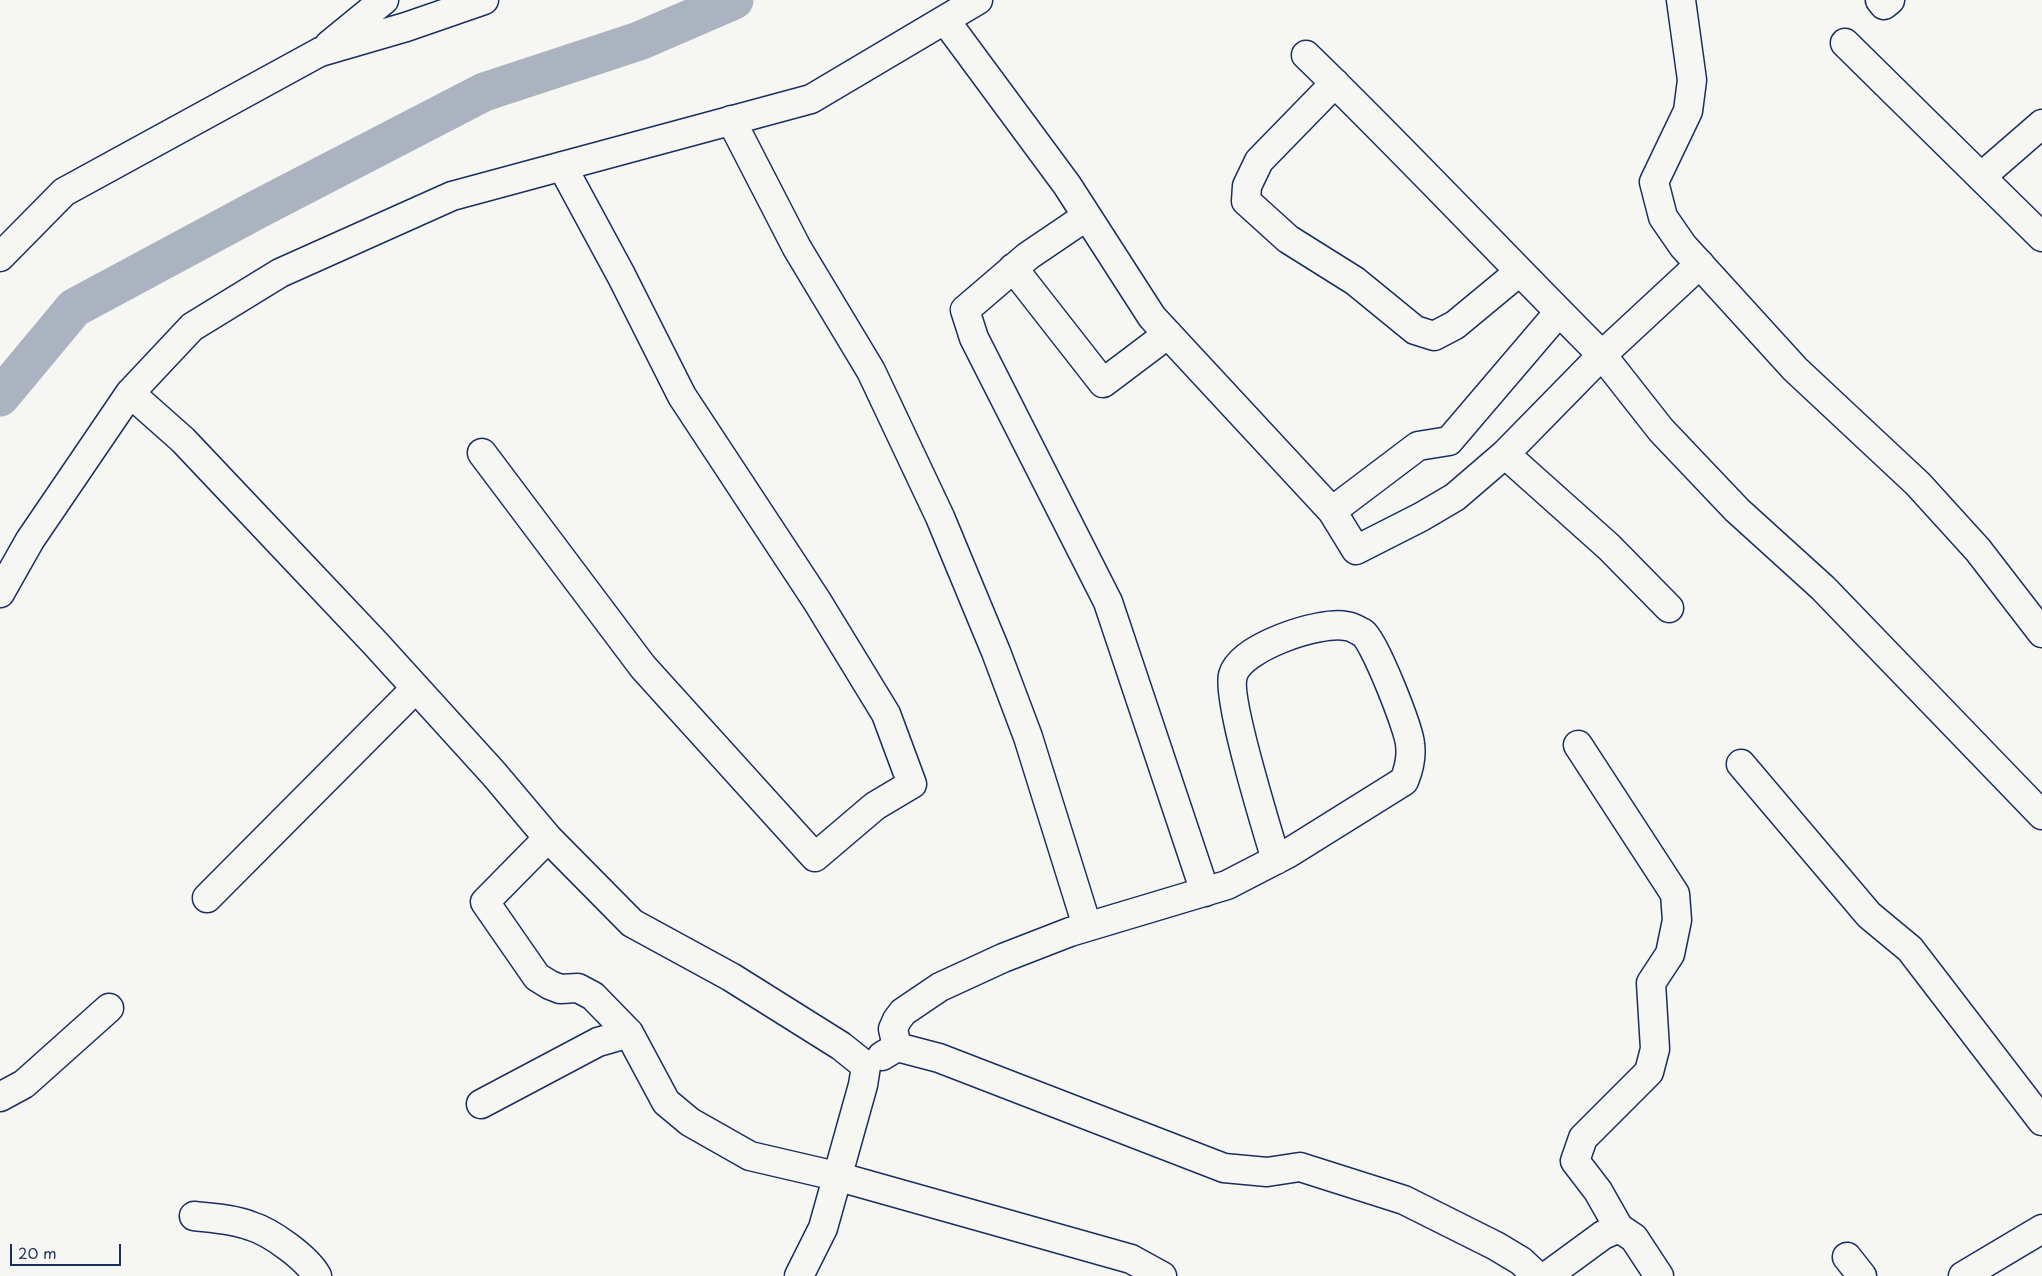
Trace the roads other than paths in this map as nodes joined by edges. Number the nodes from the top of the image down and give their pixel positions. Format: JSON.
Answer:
{"nodes":[{"id":1,"x":384,"y":0,"type":"edge"},
{"id":2,"x":484,"y":0,"type":"edge"},
{"id":3,"x":978,"y":0,"type":"edge"},
{"id":4,"x":1681,"y":0,"type":"edge"},
{"id":5,"x":1880,"y":0,"type":"edge"},
{"id":6,"x":1890,"y":0,"type":"edge"},
{"id":7,"x":945,"y":20,"type":"junction"},
{"id":8,"x":1845,"y":43,"type":"dead end"},
{"id":9,"x":320,"y":52,"type":"junction"},
{"id":10,"x":1306,"y":55,"type":"dead end"},
{"id":11,"x":1335,"y":83,"type":"junction"},
{"id":12,"x":731,"y":120,"type":"junction"},
{"id":13,"x":2042,"y":124,"type":"edge"},
{"id":14,"x":562,"y":166,"type":"junction"},
{"id":15,"x":1981,"y":177,"type":"junction"},
{"id":16,"x":1087,"y":216,"type":"junction"},
{"id":17,"x":2042,"y":237,"type":"edge"},
{"id":18,"x":0,"y":257,"type":"edge"},
{"id":19,"x":1700,"y":264,"type":"junction"},
{"id":20,"x":1013,"y":268,"type":"junction"},
{"id":21,"x":1519,"y":272,"type":"junction"},
{"id":22,"x":1560,"y":312,"type":"junction"},
{"id":23,"x":1168,"y":334,"type":"junction"},
{"id":24,"x":1602,"y":355,"type":"junction"},
{"id":25,"x":130,"y":393,"type":"junction"},
{"id":26,"x":482,"y":453,"type":"dead end"},
{"id":27,"x":1505,"y":454,"type":"junction"},
{"id":28,"x":1332,"y":510,"type":"junction"},
{"id":29,"x":0,"y":593,"type":"edge"},
{"id":30,"x":1669,"y":608,"type":"dead end"},
{"id":31,"x":2042,"y":632,"type":"edge"},
{"id":32,"x":416,"y":688,"type":"junction"},
{"id":33,"x":1578,"y":745,"type":"dead end"},
{"id":34,"x":1741,"y":764,"type":"dead end"},
{"id":35,"x":2042,"y":815,"type":"edge"},
{"id":36,"x":548,"y":838,"type":"junction"},
{"id":37,"x":1276,"y":860,"type":"junction"},
{"id":38,"x":1205,"y":892,"type":"junction"},
{"id":39,"x":207,"y":898,"type":"dead end"},
{"id":40,"x":1087,"y":926,"type":"junction"},
{"id":41,"x":109,"y":1008,"type":"dead end"},
{"id":42,"x":629,"y":1033,"type":"junction"},
{"id":43,"x":897,"y":1047,"type":"junction"},
{"id":44,"x":866,"y":1066,"type":"junction"},
{"id":45,"x":0,"y":1097,"type":"edge"},
{"id":46,"x":481,"y":1104,"type":"dead end"},
{"id":47,"x":2042,"y":1121,"type":"edge"},
{"id":48,"x":836,"y":1176,"type":"junction"},
{"id":49,"x":194,"y":1216,"type":"dead end"},
{"id":50,"x":1619,"y":1228,"type":"junction"},
{"id":51,"x":2042,"y":1230,"type":"edge"},
{"id":52,"x":317,"y":1276,"type":"edge"},
{"id":53,"x":799,"y":1276,"type":"edge"},
{"id":54,"x":1162,"y":1276,"type":"edge"},
{"id":55,"x":1537,"y":1276,"type":"edge"},
{"id":56,"x":1547,"y":1276,"type":"edge"},
{"id":57,"x":1659,"y":1276,"type":"edge"},
{"id":58,"x":1963,"y":1276,"type":"edge"}],
"edges":[{"from":1,"to":9,"type":"street"},
{"from":2,"to":9,"type":"street"},
{"from":3,"to":7,"type":"street"},
{"from":4,"to":19,"type":"street"},
{"from":5,"to":6,"type":"street"},
{"from":7,"to":12,"type":"street"},
{"from":7,"to":16,"type":"street"},
{"from":8,"to":15,"type":"street"},
{"from":9,"to":18,"type":"street"},
{"from":10,"to":11,"type":"street"},
{"from":11,"to":21,"type":"street"},
{"from":11,"to":21,"type":"street"},
{"from":12,"to":14,"type":"street"},
{"from":12,"to":40,"type":"street"},
{"from":13,"to":15,"type":"street"},
{"from":14,"to":25,"type":"street"},
{"from":14,"to":26,"type":"street"},
{"from":15,"to":17,"type":"street"},
{"from":16,"to":20,"type":"street"},
{"from":16,"to":23,"type":"street"},
{"from":19,"to":24,"type":"street"},
{"from":19,"to":31,"type":"street"},
{"from":20,"to":23,"type":"street"},
{"from":20,"to":38,"type":"street"},
{"from":21,"to":22,"type":"street"},
{"from":22,"to":24,"type":"street"},
{"from":22,"to":28,"type":"street"},
{"from":23,"to":28,"type":"street"},
{"from":24,"to":27,"type":"street"},
{"from":24,"to":35,"type":"street"},
{"from":25,"to":29,"type":"street"},
{"from":25,"to":32,"type":"street"},
{"from":27,"to":28,"type":"street"},
{"from":27,"to":30,"type":"street"},
{"from":32,"to":36,"type":"street"},
{"from":32,"to":39,"type":"street"},
{"from":33,"to":50,"type":"street"},
{"from":34,"to":47,"type":"street"},
{"from":36,"to":42,"type":"street"},
{"from":36,"to":44,"type":"street"},
{"from":37,"to":37,"type":"street"},
{"from":37,"to":38,"type":"street"},
{"from":38,"to":40,"type":"street"},
{"from":40,"to":43,"type":"street"},
{"from":41,"to":45,"type":"street"},
{"from":42,"to":46,"type":"street"},
{"from":42,"to":48,"type":"street"},
{"from":43,"to":44,"type":"street"},
{"from":43,"to":55,"type":"street"},
{"from":44,"to":48,"type":"street"},
{"from":48,"to":53,"type":"street"},
{"from":48,"to":54,"type":"street"},
{"from":49,"to":52,"type":"street"},
{"from":50,"to":56,"type":"street"},
{"from":50,"to":57,"type":"street"},
{"from":51,"to":58,"type":"street"}]}
